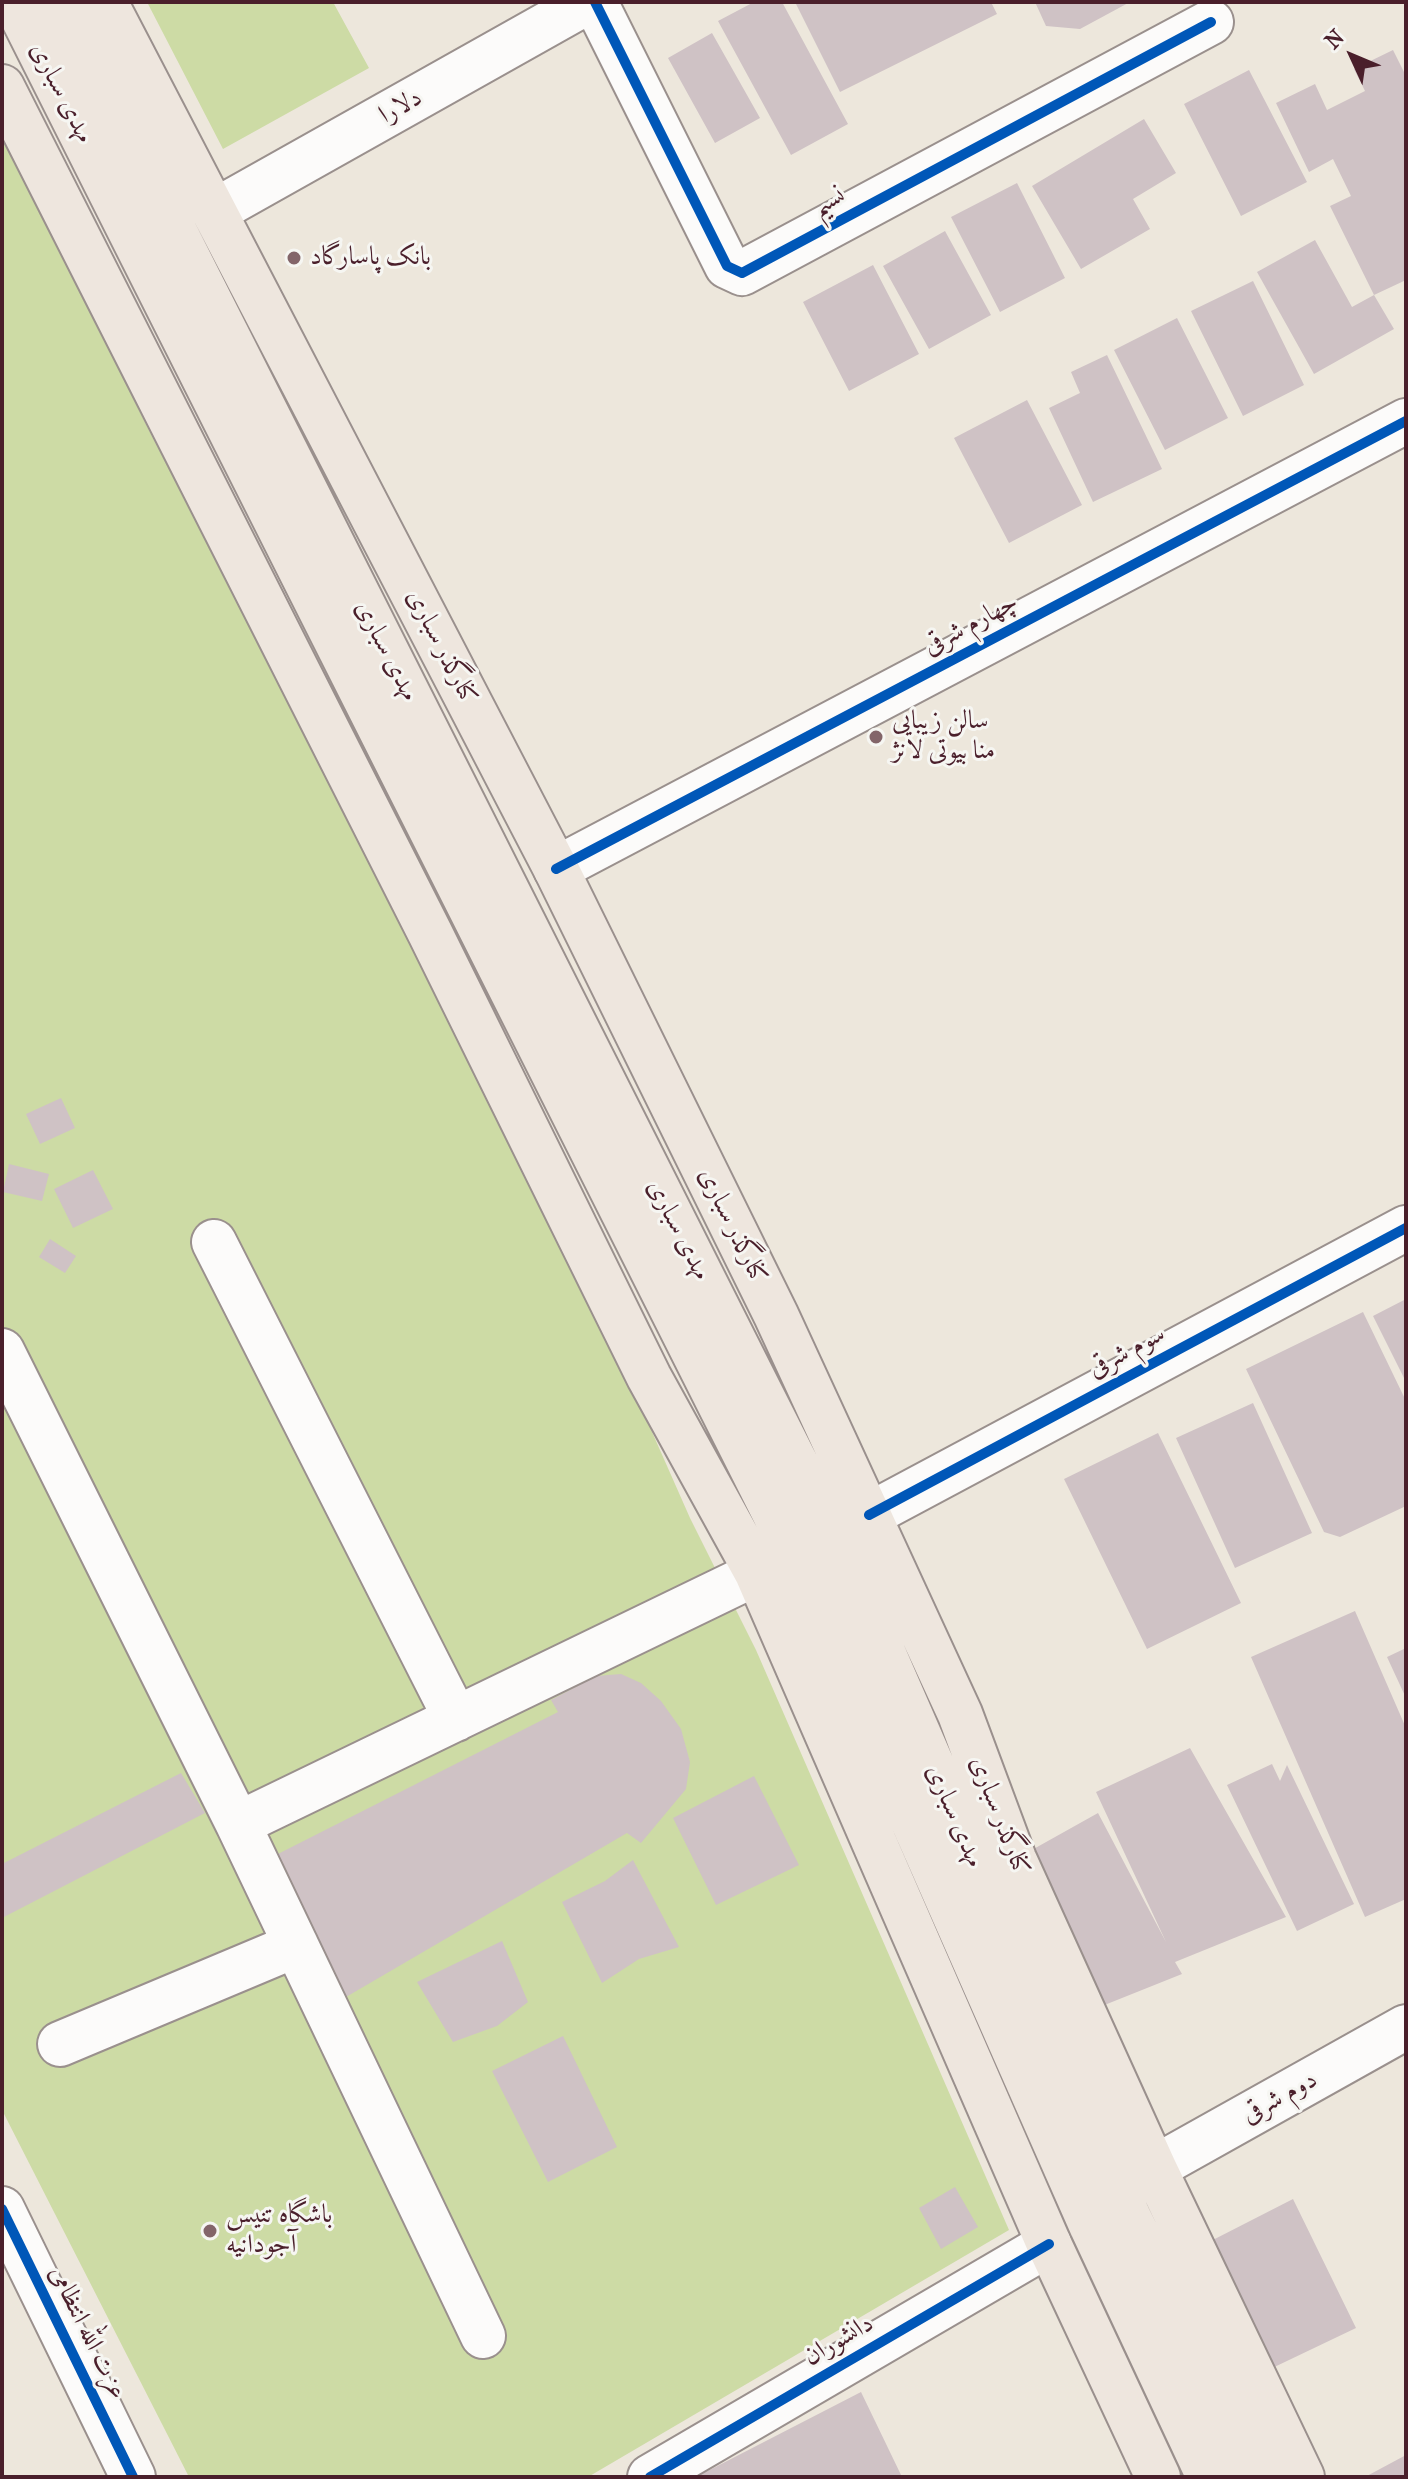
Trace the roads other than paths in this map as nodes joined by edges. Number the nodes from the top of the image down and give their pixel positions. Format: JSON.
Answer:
{"nodes":[{"id":1,"x":15,"y":2,"type":"edge"},
{"id":2,"x":59,"y":2,"type":"edge"},
{"id":3,"x":105,"y":2,"type":"edge"},
{"id":4,"x":587,"y":2,"type":"edge"},
{"id":5,"x":595,"y":2,"type":"edge"},
{"id":6,"x":1211,"y":22,"type":"dead end"},
{"id":7,"x":2,"y":87,"type":"edge"},
{"id":8,"x":215,"y":211,"type":"junction"},
{"id":9,"x":1406,"y":421,"type":"edge"},
{"id":10,"x":556,"y":869,"type":"junction"},
{"id":11,"x":1406,"y":1228,"type":"edge"},
{"id":12,"x":214,"y":1242,"type":"dead end"},
{"id":13,"x":2,"y":1351,"type":"edge"},
{"id":14,"x":869,"y":1515,"type":"junction"},
{"id":15,"x":757,"y":1573,"type":"junction"},
{"id":16,"x":456,"y":1719,"type":"junction"},
{"id":17,"x":238,"y":1824,"type":"junction"},
{"id":18,"x":296,"y":1945,"type":"junction"},
{"id":19,"x":1406,"y":2027,"type":"edge"},
{"id":20,"x":60,"y":2044,"type":"dead end"},
{"id":21,"x":1154,"y":2168,"type":"junction"},
{"id":22,"x":2,"y":2209,"type":"edge"},
{"id":23,"x":1049,"y":2244,"type":"junction"},
{"id":24,"x":483,"y":2336,"type":"dead end"},
{"id":25,"x":133,"y":2477,"type":"edge"},
{"id":26,"x":650,"y":2477,"type":"edge"},
{"id":27,"x":1158,"y":2477,"type":"edge"},
{"id":28,"x":1209,"y":2477,"type":"edge"},
{"id":29,"x":1256,"y":2477,"type":"edge"},
{"id":30,"x":1302,"y":2477,"type":"edge"}],
"edges":[{"from":1,"to":28,"type":"main road","name":"مهدی سباری"},
{"from":2,"to":29,"type":"main road","name":"مهدی سباری"},
{"from":3,"to":8,"type":"main road","name":"کنارگذر سباری"},
{"from":4,"to":8,"type":"street","name":"دلارا"},
{"from":5,"to":6,"type":"street","name":"نسیم"},
{"from":7,"to":15,"type":"main road"},
{"from":8,"to":10,"type":"main road","name":"کنارگذر سباری"},
{"from":9,"to":10,"type":"street","name":"چهارم شرقی"},
{"from":10,"to":14,"type":"main road","name":"کنارگذر سباری"},
{"from":11,"to":14,"type":"street","name":"سوم شرقی"},
{"from":12,"to":16,"type":"street"},
{"from":13,"to":17,"type":"street"},
{"from":14,"to":21,"type":"main road","name":"کنارگذر سباری"},
{"from":15,"to":16,"type":"street"},
{"from":15,"to":23,"type":"main road"},
{"from":16,"to":17,"type":"street"},
{"from":17,"to":18,"type":"street"},
{"from":18,"to":20,"type":"street"},
{"from":18,"to":24,"type":"street"},
{"from":19,"to":21,"type":"street","name":"دوم شرقی"},
{"from":21,"to":30,"type":"main road","name":"کنارگذر سباری"},
{"from":22,"to":25,"type":"street","name":"عزت الله انتظامی"},
{"from":23,"to":26,"type":"street","name":"دانشوران"},
{"from":23,"to":27,"type":"main road"}]}
